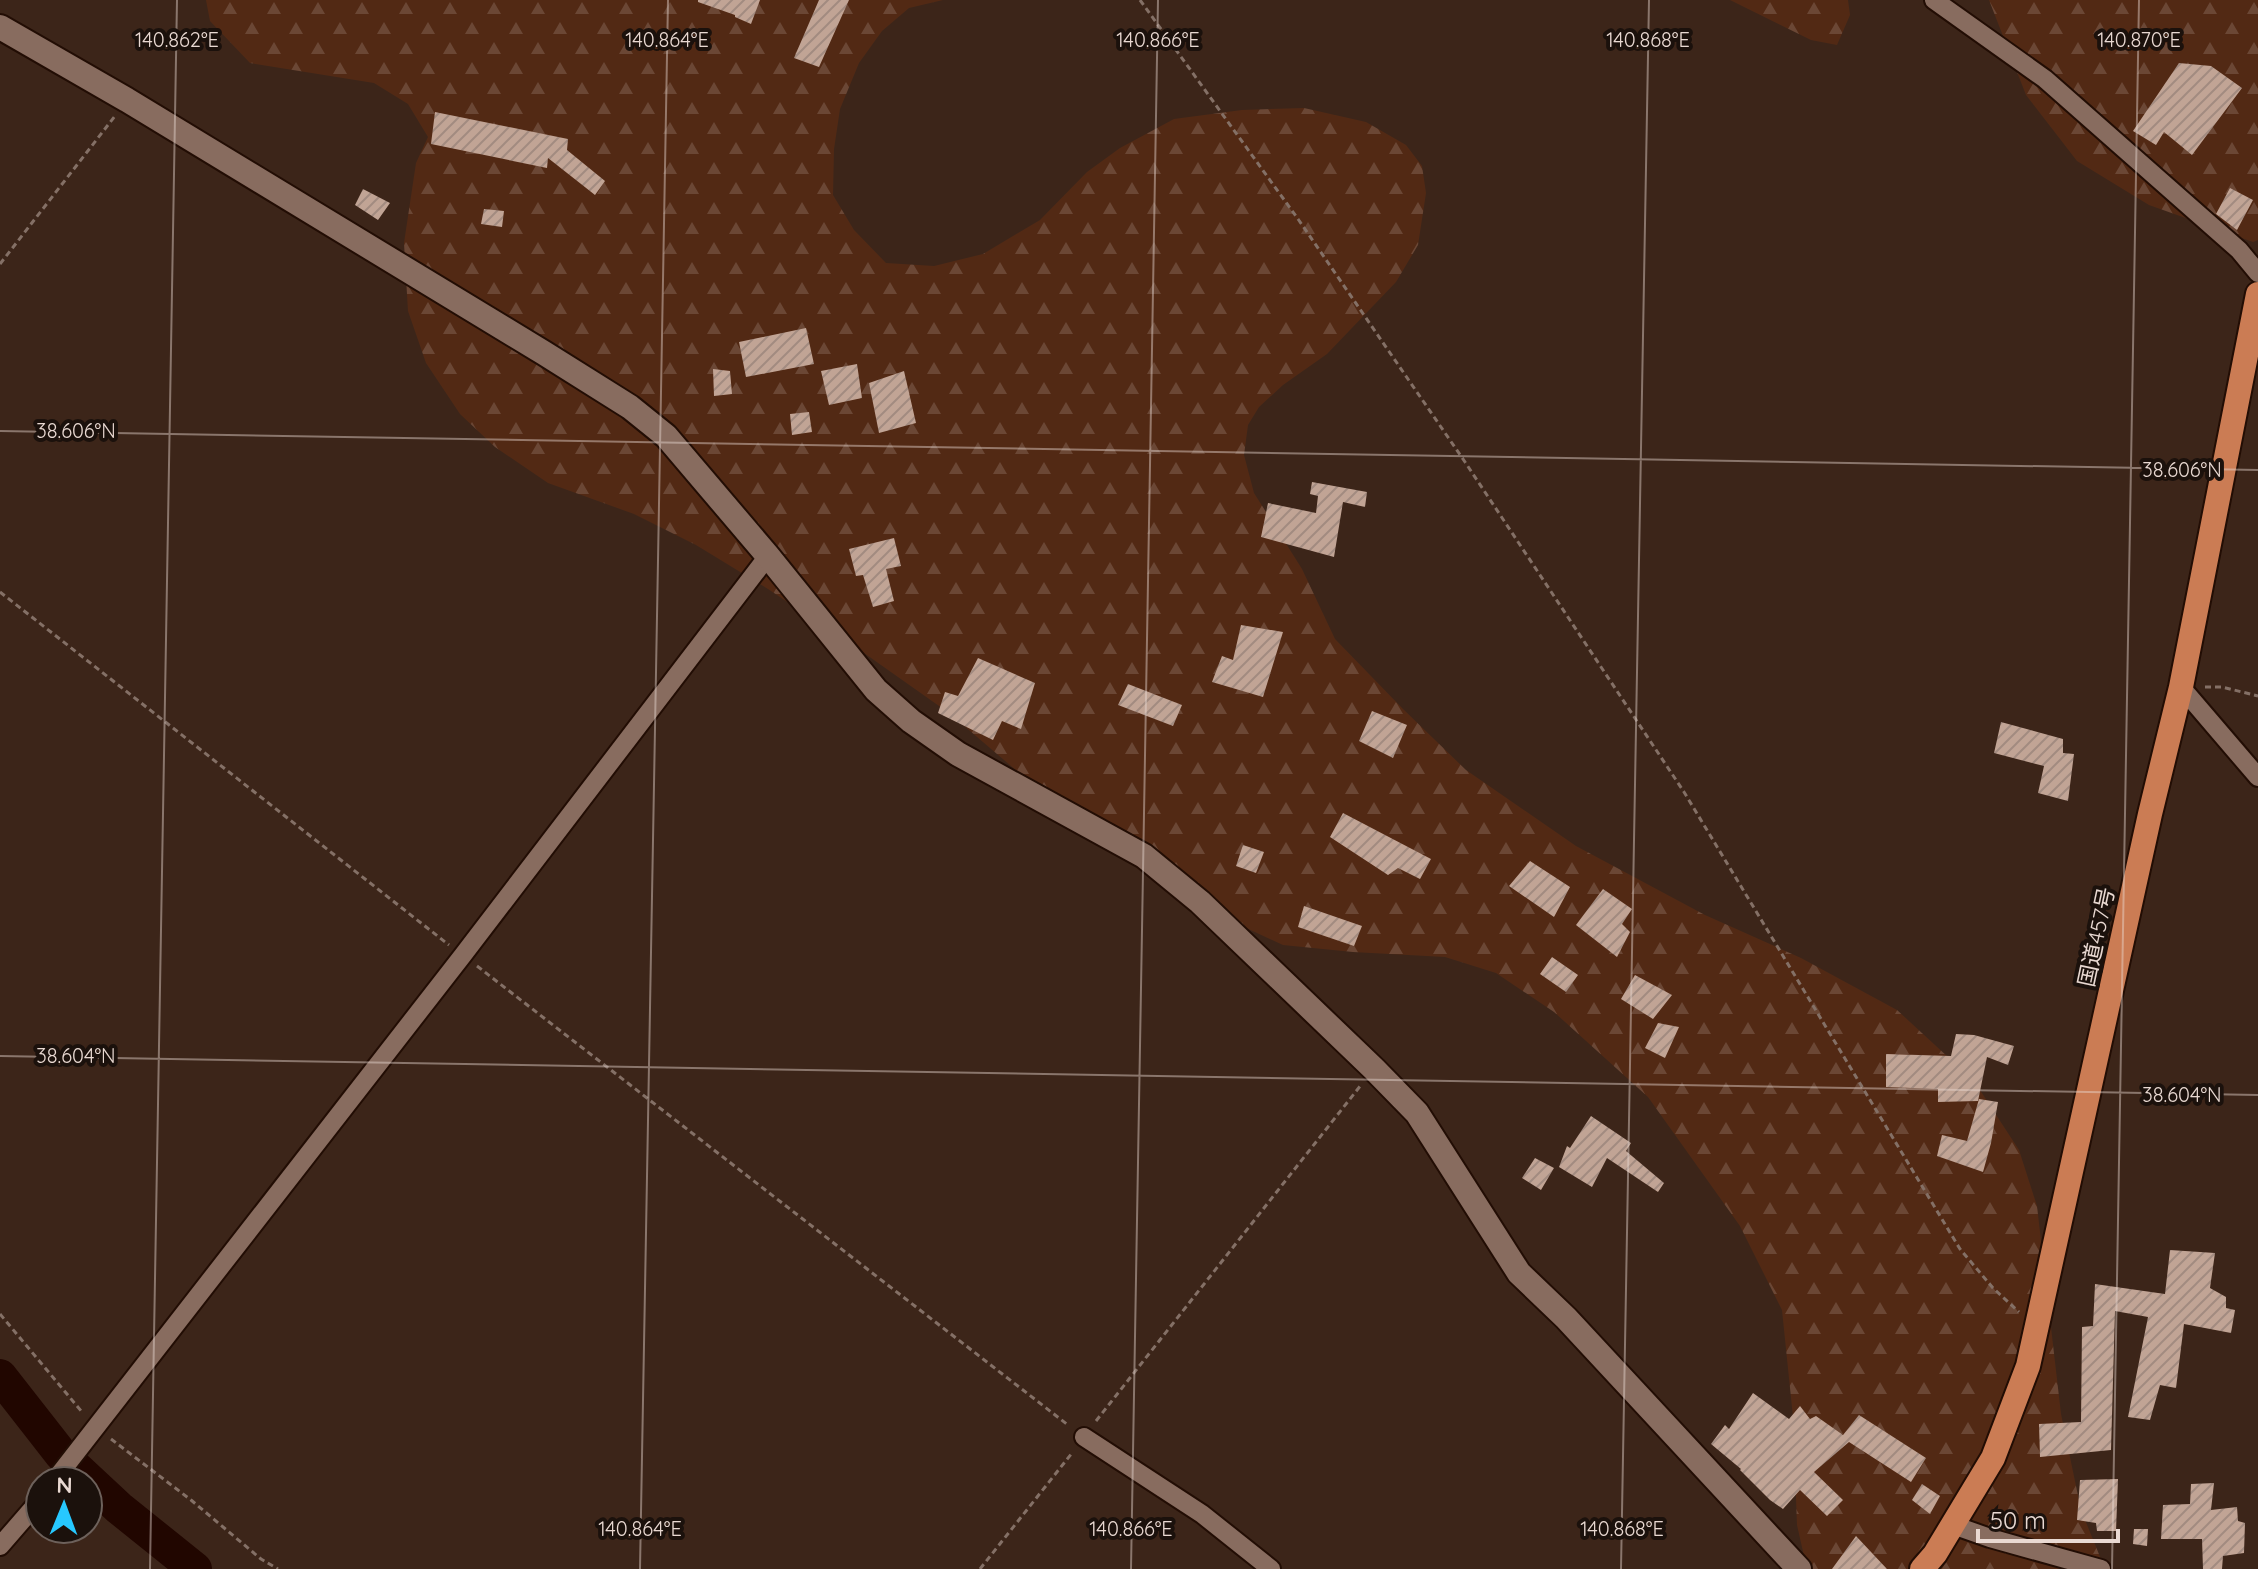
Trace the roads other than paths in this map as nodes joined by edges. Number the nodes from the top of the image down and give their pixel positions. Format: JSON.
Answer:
{"nodes":[{"id":1,"x":1934,"y":0,"type":"edge"},
{"id":2,"x":0,"y":27,"type":"edge"},
{"id":3,"x":2258,"y":273,"type":"edge"},
{"id":4,"x":2258,"y":294,"type":"edge"},
{"id":5,"x":768,"y":556,"type":"junction"},
{"id":6,"x":2181,"y":687,"type":"junction"},
{"id":7,"x":2258,"y":777,"type":"edge"},
{"id":8,"x":1084,"y":1437,"type":"road end"},
{"id":9,"x":66,"y":1465,"type":"edge"},
{"id":10,"x":24,"y":1519,"type":"edge"},
{"id":11,"x":1953,"y":1525,"type":"junction"},
{"id":12,"x":0,"y":1546,"type":"edge"},
{"id":13,"x":1271,"y":1569,"type":"edge"},
{"id":14,"x":1799,"y":1569,"type":"edge"},
{"id":15,"x":1922,"y":1569,"type":"edge"},
{"id":16,"x":2101,"y":1569,"type":"edge"}],
"edges":[{"from":1,"to":3,"type":"street"},
{"from":2,"to":5,"type":"street"},
{"from":4,"to":6,"type":"highway","name":"国道457号"},
{"from":5,"to":9,"type":"street"},
{"from":5,"to":14,"type":"street"},
{"from":6,"to":7,"type":"street"},
{"from":6,"to":11,"type":"highway","name":"国道457号"},
{"from":8,"to":13,"type":"street"},
{"from":10,"to":12,"type":"street"},
{"from":11,"to":15,"type":"highway","name":"国道457号"},
{"from":11,"to":16,"type":"street"}]}
